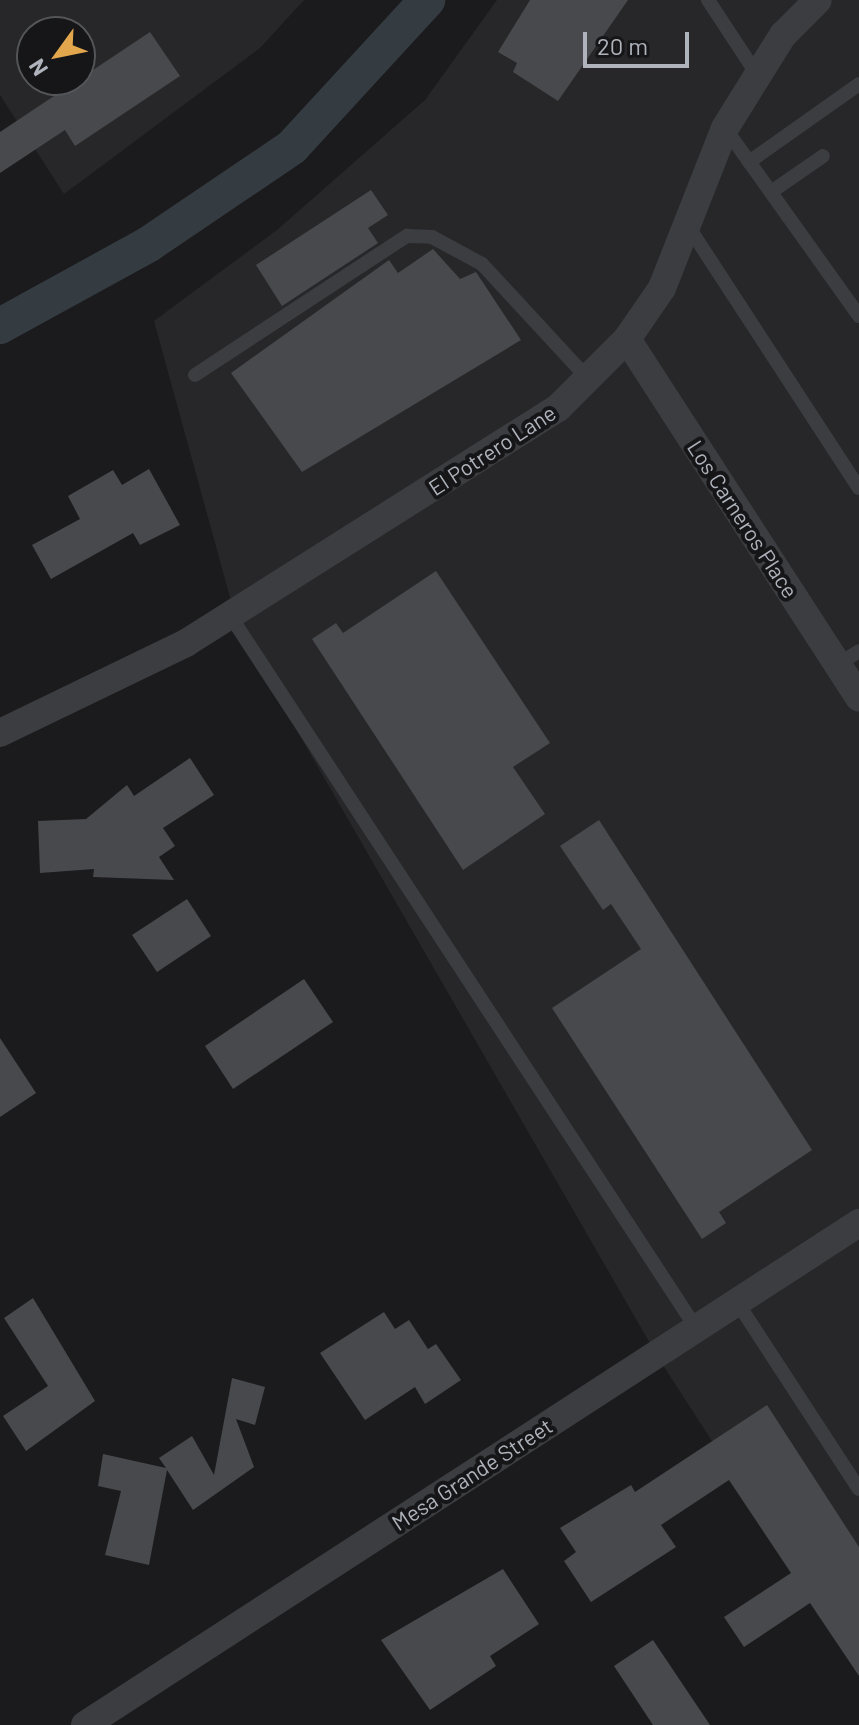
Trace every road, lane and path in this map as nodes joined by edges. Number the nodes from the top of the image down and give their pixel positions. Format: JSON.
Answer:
{"nodes":[{"id":1,"x":708,"y":0,"type":"edge"},
{"id":2,"x":818,"y":0,"type":"edge"},
{"id":3,"x":756,"y":73,"type":"junction"},
{"id":4,"x":859,"y":84,"type":"edge"},
{"id":5,"x":725,"y":128,"type":"junction"},
{"id":6,"x":823,"y":156,"type":"dead end"},
{"id":7,"x":749,"y":162,"type":"junction"},
{"id":8,"x":771,"y":192,"type":"junction"},
{"id":9,"x":690,"y":229,"type":"junction"},
{"id":10,"x":859,"y":316,"type":"edge"},
{"id":11,"x":627,"y":339,"type":"junction"},
{"id":12,"x":195,"y":375,"type":"dead end"},
{"id":13,"x":589,"y":380,"type":"junction"},
{"id":14,"x":857,"y":482,"type":"edge"},
{"id":15,"x":231,"y":617,"type":"junction"},
{"id":16,"x":848,"y":658,"type":"edge"},
{"id":17,"x":859,"y":698,"type":"edge"},
{"id":18,"x":0,"y":733,"type":"edge"},
{"id":19,"x":859,"y":1223,"type":"edge"},
{"id":20,"x":737,"y":1302,"type":"junction"},
{"id":21,"x":696,"y":1328,"type":"junction"},
{"id":22,"x":859,"y":1489,"type":"edge"},
{"id":23,"x":85,"y":1725,"type":"edge"}],
"edges":[{"from":1,"to":3,"type":"lane"},
{"from":2,"to":3,"type":"street","name":"El Potrero Lane"},
{"from":3,"to":5,"type":"street","name":"El Potrero Lane"},
{"from":4,"to":7,"type":"lane"},
{"from":5,"to":7,"type":"lane"},
{"from":5,"to":9,"type":"street","name":"El Potrero Lane"},
{"from":6,"to":8,"type":"lane"},
{"from":7,"to":8,"type":"lane"},
{"from":8,"to":10,"type":"lane"},
{"from":9,"to":11,"type":"street","name":"El Potrero Lane"},
{"from":9,"to":14,"type":"lane"},
{"from":11,"to":13,"type":"street","name":"El Potrero Lane"},
{"from":11,"to":16,"type":"street","name":"Los Carneros Place"},
{"from":12,"to":13,"type":"lane"},
{"from":13,"to":15,"type":"street","name":"El Potrero Lane"},
{"from":15,"to":18,"type":"street","name":"El Potrero Lane"},
{"from":15,"to":21,"type":"lane"},
{"from":16,"to":17,"type":"street","name":"Los Carneros Place"},
{"from":19,"to":20,"type":"street","name":"Mesa Grande Street"},
{"from":20,"to":21,"type":"street","name":"Mesa Grande Street"},
{"from":20,"to":22,"type":"lane"},
{"from":21,"to":23,"type":"street","name":"Mesa Grande Street"}]}
